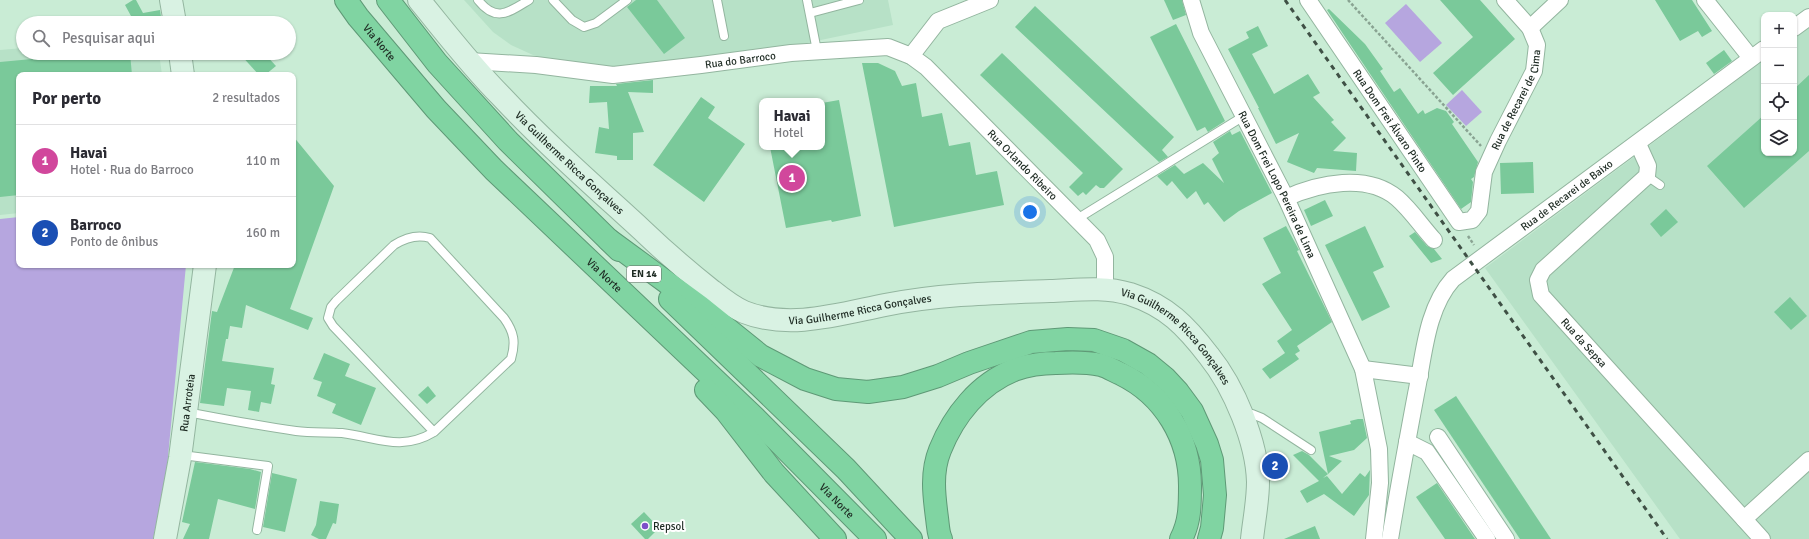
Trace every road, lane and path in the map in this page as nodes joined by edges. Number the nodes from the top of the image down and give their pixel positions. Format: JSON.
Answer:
{"nodes":[{"id":1,"x":171,"y":0,"type":"edge"},
{"id":2,"x":341,"y":0,"type":"edge"},
{"id":3,"x":388,"y":0,"type":"edge"},
{"id":4,"x":419,"y":0,"type":"edge"},
{"id":5,"x":478,"y":0,"type":"edge"},
{"id":6,"x":529,"y":0,"type":"edge"},
{"id":7,"x":553,"y":0,"type":"edge"},
{"id":8,"x":627,"y":0,"type":"edge"},
{"id":9,"x":717,"y":0,"type":"edge"},
{"id":10,"x":807,"y":0,"type":"edge"},
{"id":11,"x":859,"y":0,"type":"edge"},
{"id":12,"x":990,"y":0,"type":"edge"},
{"id":13,"x":1192,"y":0,"type":"edge"},
{"id":14,"x":1308,"y":0,"type":"edge"},
{"id":15,"x":1348,"y":0,"type":"edge"},
{"id":16,"x":1505,"y":0,"type":"edge"},
{"id":17,"x":1560,"y":0,"type":"edge"},
{"id":18,"x":1705,"y":0,"type":"edge"},
{"id":19,"x":352,"y":8,"type":"edge"},
{"id":20,"x":810,"y":13,"type":"junction"},
{"id":21,"x":174,"y":16,"type":"edge"},
{"id":22,"x":1809,"y":17,"type":"edge"},
{"id":23,"x":1797,"y":26,"type":"edge"},
{"id":24,"x":1530,"y":28,"type":"junction"},
{"id":25,"x":724,"y":36,"type":"dead end"},
{"id":26,"x":818,"y":52,"type":"junction"},
{"id":27,"x":1760,"y":55,"type":"edge"},
{"id":28,"x":911,"y":56,"type":"junction"},
{"id":29,"x":181,"y":60,"type":"edge"},
{"id":30,"x":469,"y":61,"type":"junction"},
{"id":31,"x":183,"y":72,"type":"edge"},
{"id":32,"x":1244,"y":116,"type":"junction"},
{"id":33,"x":1638,"y":144,"type":"junction"},
{"id":34,"x":1491,"y":157,"type":"junction"},
{"id":35,"x":1647,"y":176,"type":"junction"},
{"id":36,"x":1660,"y":185,"type":"dead end"},
{"id":37,"x":1286,"y":198,"type":"junction"},
{"id":38,"x":1478,"y":211,"type":"joint"},
{"id":39,"x":542,"y":215,"type":"junction"},
{"id":40,"x":1077,"y":218,"type":"junction"},
{"id":41,"x":1464,"y":230,"type":"dead end"},
{"id":42,"x":609,"y":240,"type":"junction"},
{"id":43,"x":1434,"y":240,"type":"dead end"},
{"id":44,"x":1481,"y":260,"type":"junction"},
{"id":45,"x":205,"y":268,"type":"edge"},
{"id":46,"x":1105,"y":288,"type":"junction"},
{"id":47,"x":1363,"y":369,"type":"junction"},
{"id":48,"x":1420,"y":376,"type":"junction"},
{"id":49,"x":186,"y":412,"type":"junction"},
{"id":50,"x":1243,"y":417,"type":"junction"},
{"id":51,"x":434,"y":432,"type":"junction"},
{"id":52,"x":1438,"y":436,"type":"dead end"},
{"id":53,"x":1407,"y":442,"type":"junction"},
{"id":54,"x":1311,"y":450,"type":"dead end"},
{"id":55,"x":181,"y":455,"type":"junction"},
{"id":56,"x":1809,"y":460,"type":"edge"},
{"id":57,"x":1469,"y":483,"type":"junction"},
{"id":58,"x":1455,"y":492,"type":"junction"},
{"id":59,"x":1744,"y":519,"type":"junction"},
{"id":60,"x":257,"y":530,"type":"dead end"},
{"id":61,"x":165,"y":539,"type":"edge"},
{"id":62,"x":834,"y":539,"type":"edge"},
{"id":63,"x":875,"y":539,"type":"edge"},
{"id":64,"x":911,"y":539,"type":"edge"},
{"id":65,"x":941,"y":539,"type":"edge"},
{"id":66,"x":1181,"y":539,"type":"edge"},
{"id":67,"x":1208,"y":539,"type":"edge"},
{"id":68,"x":1252,"y":539,"type":"edge"},
{"id":69,"x":1374,"y":539,"type":"edge"},
{"id":70,"x":1390,"y":539,"type":"edge"},
{"id":71,"x":1487,"y":539,"type":"edge"},
{"id":72,"x":1506,"y":539,"type":"edge"},
{"id":73,"x":1762,"y":539,"type":"edge"}],
"edges":[{"from":1,"to":21,"type":"street"},
{"from":2,"to":19,"type":"highway","name":"Via Norte"},
{"from":3,"to":42,"type":"highway","number":"EN 14"},
{"from":4,"to":30,"type":"street","name":"Via Guilherme Ricca Gonçalves"},
{"from":5,"to":6,"type":"lane"},
{"from":7,"to":8,"type":"lane"},
{"from":9,"to":25,"type":"lane"},
{"from":10,"to":20,"type":"lane"},
{"from":11,"to":20,"type":"lane"},
{"from":12,"to":28,"type":"street"},
{"from":13,"to":32,"type":"street","name":"Rua Dom Frei Lopo Pereira de Lima"},
{"from":14,"to":38,"type":"street","name":"Rua Dom Frei Álvaro Pinto"},
{"from":15,"to":34,"type":"path"},
{"from":16,"to":24,"type":"street"},
{"from":17,"to":24,"type":"street"},
{"from":18,"to":27,"type":"street"},
{"from":19,"to":39,"type":"highway","name":"Via Norte","number":"EN 14"},
{"from":20,"to":26,"type":"lane"},
{"from":22,"to":23,"type":"street"},
{"from":24,"to":34,"type":"street","name":"Rua de Recarei de Cima"},
{"from":26,"to":28,"type":"street","name":"Rua do Barroco"},
{"from":26,"to":30,"type":"street","name":"Rua do Barroco"},
{"from":27,"to":33,"type":"street","name":"Rua de Recarei de Baixo"},
{"from":28,"to":40,"type":"street","name":"Rua Orlando Ribeiro"},
{"from":29,"to":31,"type":"street"},
{"from":30,"to":46,"type":"street","name":"Via Guilherme Ricca Gonçalves"},
{"from":32,"to":37,"type":"street","name":"Rua Dom Frei Lopo Pereira de Lima"},
{"from":32,"to":40,"type":"lane"},
{"from":33,"to":35,"type":"street"},
{"from":33,"to":44,"type":"street","name":"Rua de Recarei de Baixo"},
{"from":34,"to":38,"type":"street","name":"Rua de Recarei de Cima"},
{"from":35,"to":36,"type":"lane"},
{"from":35,"to":59,"type":"street","name":"Rua da Sepsa"},
{"from":37,"to":43,"type":"street"},
{"from":37,"to":47,"type":"street","name":"Rua Dom Frei Lopo Pereira de Lima"},
{"from":39,"to":62,"type":"highway"},
{"from":39,"to":63,"type":"highway","name":"Via Norte","number":"EN 14"},
{"from":40,"to":46,"type":"street","name":"Rua Orlando Ribeiro"},
{"from":41,"to":44,"type":"path"},
{"from":42,"to":64,"type":"highway","number":"EN 14"},
{"from":42,"to":67,"type":"highway"},
{"from":44,"to":48,"type":"street","name":"Rua de Recarei de Baixo"},
{"from":45,"to":49,"type":"street","name":"Rua Arroteia"},
{"from":46,"to":50,"type":"street","name":"Via Guilherme Ricca Gonçalves"},
{"from":47,"to":48,"type":"street"},
{"from":47,"to":69,"type":"street","name":"Rua Dom Frei Lopo Pereira de Lima"},
{"from":48,"to":53,"type":"street"},
{"from":49,"to":51,"type":"lane"},
{"from":49,"to":55,"type":"street","name":"Rua Arroteia"},
{"from":50,"to":54,"type":"lane"},
{"from":50,"to":68,"type":"street","name":"Via Guilherme Ricca Gonçalves"},
{"from":51,"to":51,"type":"lane"},
{"from":52,"to":57,"type":"street"},
{"from":53,"to":58,"type":"street"},
{"from":53,"to":70,"type":"street"},
{"from":55,"to":60,"type":"lane"},
{"from":55,"to":61,"type":"street","name":"Rua Arroteia"},
{"from":56,"to":59,"type":"street"},
{"from":57,"to":58,"type":"street"},
{"from":57,"to":72,"type":"street"},
{"from":58,"to":71,"type":"street"},
{"from":59,"to":73,"type":"street","name":"Rua da Sepsa"},
{"from":65,"to":66,"type":"highway"}]}
